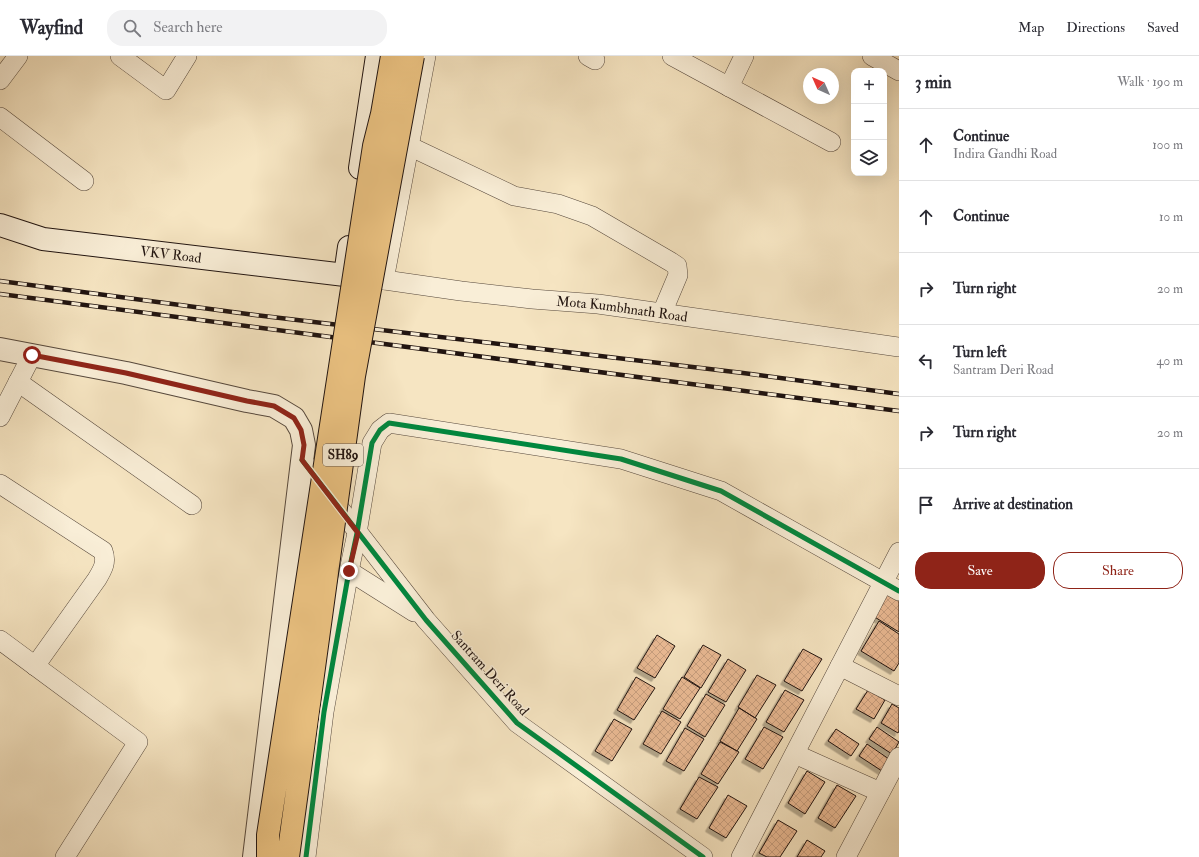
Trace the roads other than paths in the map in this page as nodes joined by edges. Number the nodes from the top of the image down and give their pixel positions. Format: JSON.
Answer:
{"nodes":[{"id":1,"x":18,"y":56,"type":"edge"},
{"id":2,"x":120,"y":56,"type":"edge"},
{"id":3,"x":187,"y":56,"type":"edge"},
{"id":4,"x":377,"y":56,"type":"edge"},
{"id":5,"x":392,"y":56,"type":"edge"},
{"id":6,"x":413,"y":56,"type":"edge"},
{"id":7,"x":426,"y":56,"type":"edge"},
{"id":8,"x":672,"y":56,"type":"edge"},
{"id":9,"x":744,"y":56,"type":"edge"},
{"id":10,"x":872,"y":56,"type":"edge"},
{"id":11,"x":899,"y":71,"type":"edge"},
{"id":12,"x":0,"y":80,"type":"edge"},
{"id":13,"x":729,"y":87,"type":"junction"},
{"id":14,"x":0,"y":117,"type":"edge"},
{"id":15,"x":831,"y":142,"type":"dead end"},
{"id":16,"x":409,"y":146,"type":"junction"},
{"id":17,"x":84,"y":181,"type":"dead end"},
{"id":18,"x":0,"y":225,"type":"edge"},
{"id":19,"x":345,"y":275,"type":"junction"},
{"id":20,"x":384,"y":280,"type":"junction"},
{"id":21,"x":662,"y":313,"type":"junction"},
{"id":22,"x":899,"y":348,"type":"edge"},
{"id":23,"x":0,"y":349,"type":"edge"},
{"id":24,"x":32,"y":355,"type":"junction"},
{"id":25,"x":18,"y":382,"type":"junction"},
{"id":26,"x":0,"y":417,"type":"edge"},
{"id":27,"x":302,"y":460,"type":"junction"},
{"id":28,"x":0,"y":484,"type":"edge"},
{"id":29,"x":192,"y":506,"type":"dead end"},
{"id":30,"x":358,"y":533,"type":"junction"},
{"id":31,"x":899,"y":552,"type":"edge"},
{"id":32,"x":349,"y":571,"type":"junction"},
{"id":33,"x":892,"y":586,"type":"edge"},
{"id":34,"x":426,"y":620,"type":"junction"},
{"id":35,"x":2,"y":645,"type":"edge"},
{"id":36,"x":35,"y":666,"type":"junction"},
{"id":37,"x":840,"y":666,"type":"junction"},
{"id":38,"x":899,"y":696,"type":"edge"},
{"id":39,"x":795,"y":754,"type":"junction"},
{"id":40,"x":899,"y":757,"type":"edge"},
{"id":41,"x":880,"y":792,"type":"junction"},
{"id":42,"x":66,"y":857,"type":"edge"},
{"id":43,"x":254,"y":857,"type":"edge"},
{"id":44,"x":268,"y":857,"type":"edge"},
{"id":45,"x":288,"y":857,"type":"edge"},
{"id":46,"x":306,"y":857,"type":"edge"},
{"id":47,"x":703,"y":857,"type":"edge"},
{"id":48,"x":741,"y":857,"type":"edge"},
{"id":49,"x":846,"y":857,"type":"edge"}],
"edges":[{"from":1,"to":12,"type":"street"},
{"from":2,"to":3,"type":"street"},
{"from":4,"to":19,"type":"street"},
{"from":5,"to":44,"type":"main road","number":"SH89","bridge":true},
{"from":6,"to":45,"type":"main road","number":"SH89","bridge":true},
{"from":7,"to":16,"type":"street"},
{"from":8,"to":13,"type":"street"},
{"from":9,"to":13,"type":"street"},
{"from":10,"to":11,"type":"street"},
{"from":13,"to":15,"type":"street"},
{"from":14,"to":17,"type":"street"},
{"from":16,"to":20,"type":"street"},
{"from":16,"to":21,"type":"street"},
{"from":18,"to":19,"type":"street","name":"VKV Road"},
{"from":19,"to":20,"type":"street","name":"Mota Kumbhnath Road"},
{"from":20,"to":21,"type":"street","name":"Mota Kumbhnath Road"},
{"from":21,"to":22,"type":"street","name":"Mota Kumbhnath Road"},
{"from":23,"to":24,"type":"street"},
{"from":24,"to":25,"type":"street"},
{"from":24,"to":27,"type":"street"},
{"from":25,"to":26,"type":"street"},
{"from":25,"to":29,"type":"street"},
{"from":27,"to":30,"type":"street","name":"Santram Deri Road"},
{"from":27,"to":43,"type":"street"},
{"from":28,"to":36,"type":"street"},
{"from":30,"to":32,"type":"street"},
{"from":30,"to":33,"type":"street"},
{"from":30,"to":34,"type":"street","name":"Santram Deri Road"},
{"from":31,"to":33,"type":"street"},
{"from":32,"to":34,"type":"street","name":"Santram Deri Road"},
{"from":32,"to":46,"type":"street"},
{"from":33,"to":37,"type":"street"},
{"from":34,"to":47,"type":"street","name":"Santram Deri Road"},
{"from":35,"to":36,"type":"street"},
{"from":36,"to":42,"type":"street"},
{"from":37,"to":38,"type":"street"},
{"from":37,"to":39,"type":"street"},
{"from":39,"to":41,"type":"street"},
{"from":39,"to":48,"type":"street"},
{"from":40,"to":41,"type":"street"},
{"from":41,"to":49,"type":"street"}]}
